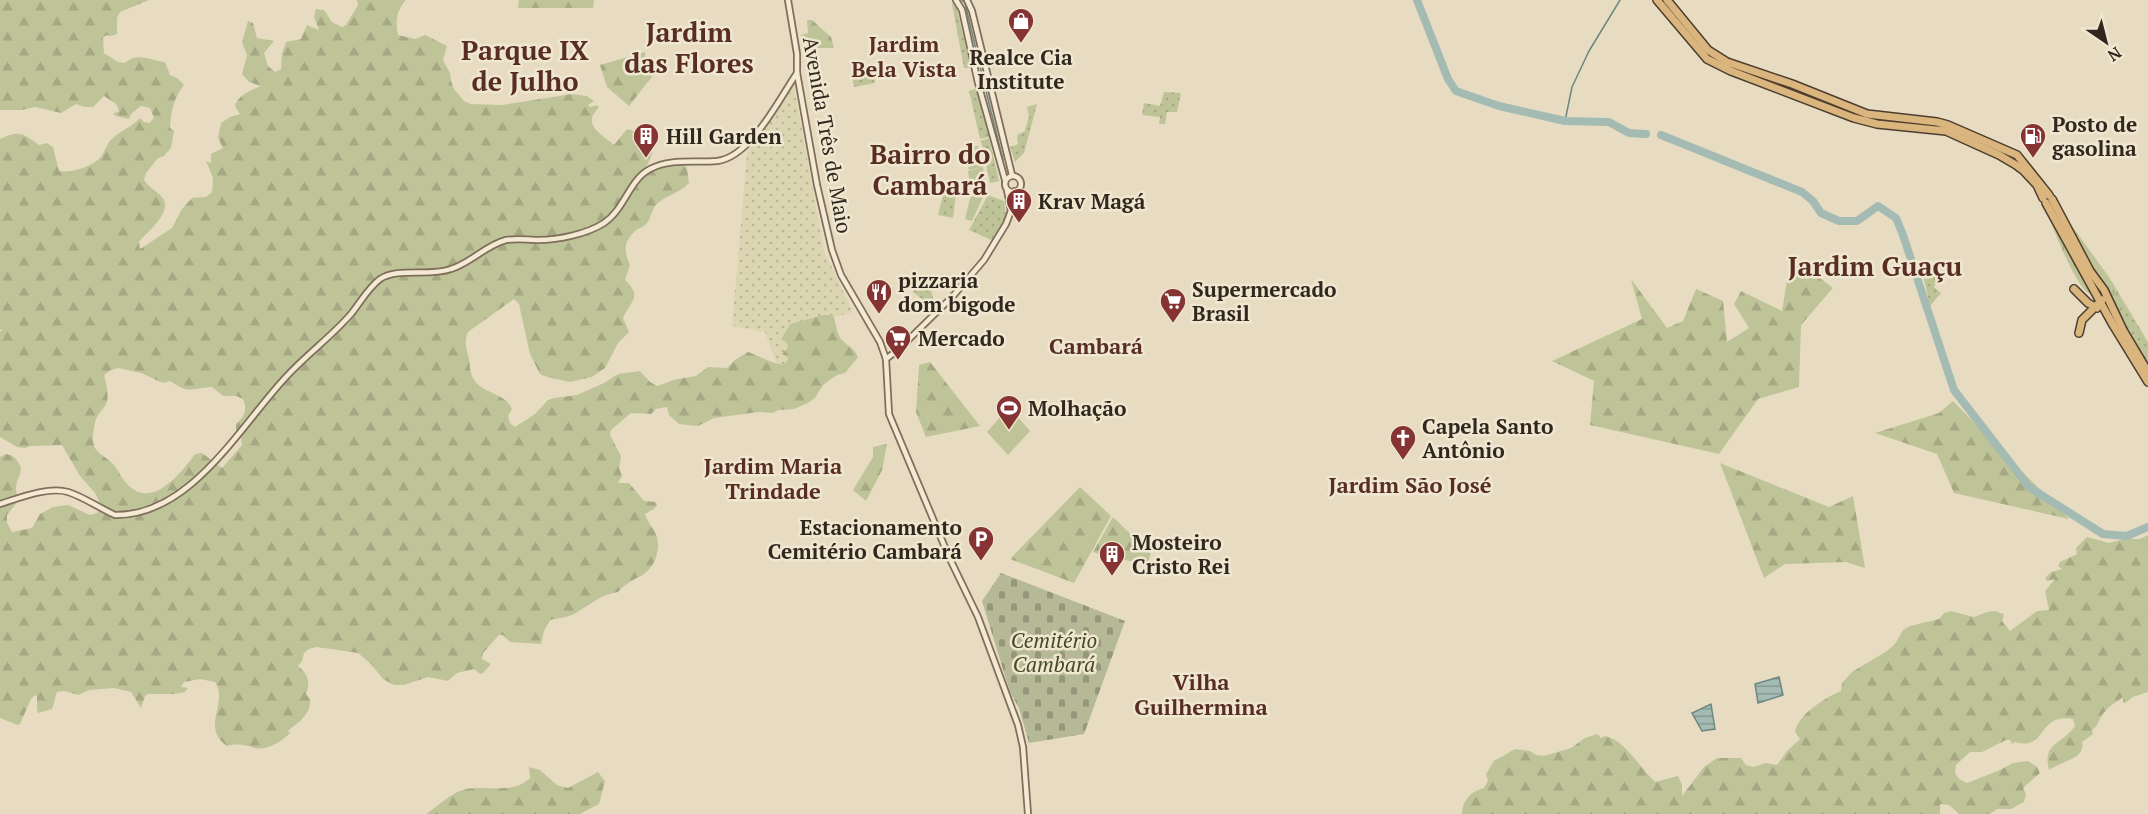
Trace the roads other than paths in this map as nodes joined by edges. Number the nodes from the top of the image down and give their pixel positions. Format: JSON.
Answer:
{"nodes":[{"id":1,"x":788,"y":0,"type":"edge"},
{"id":2,"x":956,"y":0,"type":"edge"},
{"id":3,"x":967,"y":0,"type":"edge"},
{"id":4,"x":1657,"y":0,"type":"edge"},
{"id":5,"x":1667,"y":0,"type":"edge"},
{"id":6,"x":797,"y":73,"type":"junction"},
{"id":7,"x":790,"y":82,"type":"junction"},
{"id":8,"x":800,"y":91,"type":"junction"},
{"id":9,"x":1012,"y":175,"type":"junction"},
{"id":10,"x":1005,"y":180,"type":"junction"},
{"id":11,"x":1007,"y":190,"type":"junction"},
{"id":12,"x":1015,"y":192,"type":"junction"},
{"id":13,"x":2048,"y":199,"type":"junction"},
{"id":14,"x":1011,"y":211,"type":"junction"},
{"id":15,"x":2074,"y":289,"type":"dead end"},
{"id":16,"x":2104,"y":290,"type":"junction"},
{"id":17,"x":2099,"y":305,"type":"junction"},
{"id":18,"x":2079,"y":333,"type":"dead end"},
{"id":19,"x":886,"y":359,"type":"junction"},
{"id":20,"x":2148,"y":372,"type":"edge"},
{"id":21,"x":2148,"y":382,"type":"edge"},
{"id":22,"x":0,"y":504,"type":"edge"},
{"id":23,"x":1028,"y":814,"type":"edge"}],
"edges":[{"from":1,"to":6,"type":"street","name":"Avenida Três de Maio"},
{"from":2,"to":10,"type":"street"},
{"from":3,"to":9,"type":"street"},
{"from":4,"to":13,"type":"highway"},
{"from":5,"to":13,"type":"highway"},
{"from":6,"to":7,"type":"street"},
{"from":6,"to":8,"type":"street","name":"Avenida Três de Maio"},
{"from":7,"to":8,"type":"street"},
{"from":7,"to":22,"type":"street"},
{"from":8,"to":19,"type":"street","name":"Avenida Três de Maio"},
{"from":9,"to":10,"type":"street"},
{"from":9,"to":12,"type":"street"},
{"from":10,"to":11,"type":"street"},
{"from":11,"to":12,"type":"street"},
{"from":11,"to":14,"type":"street"},
{"from":12,"to":14,"type":"street"},
{"from":13,"to":16,"type":"highway"},
{"from":13,"to":17,"type":"highway"},
{"from":14,"to":19,"type":"street"},
{"from":15,"to":17,"type":"highway"},
{"from":16,"to":17,"type":"highway"},
{"from":16,"to":20,"type":"highway"},
{"from":17,"to":18,"type":"highway"},
{"from":17,"to":21,"type":"highway"},
{"from":19,"to":23,"type":"street","name":"Avenida Três de Maio"}]}
